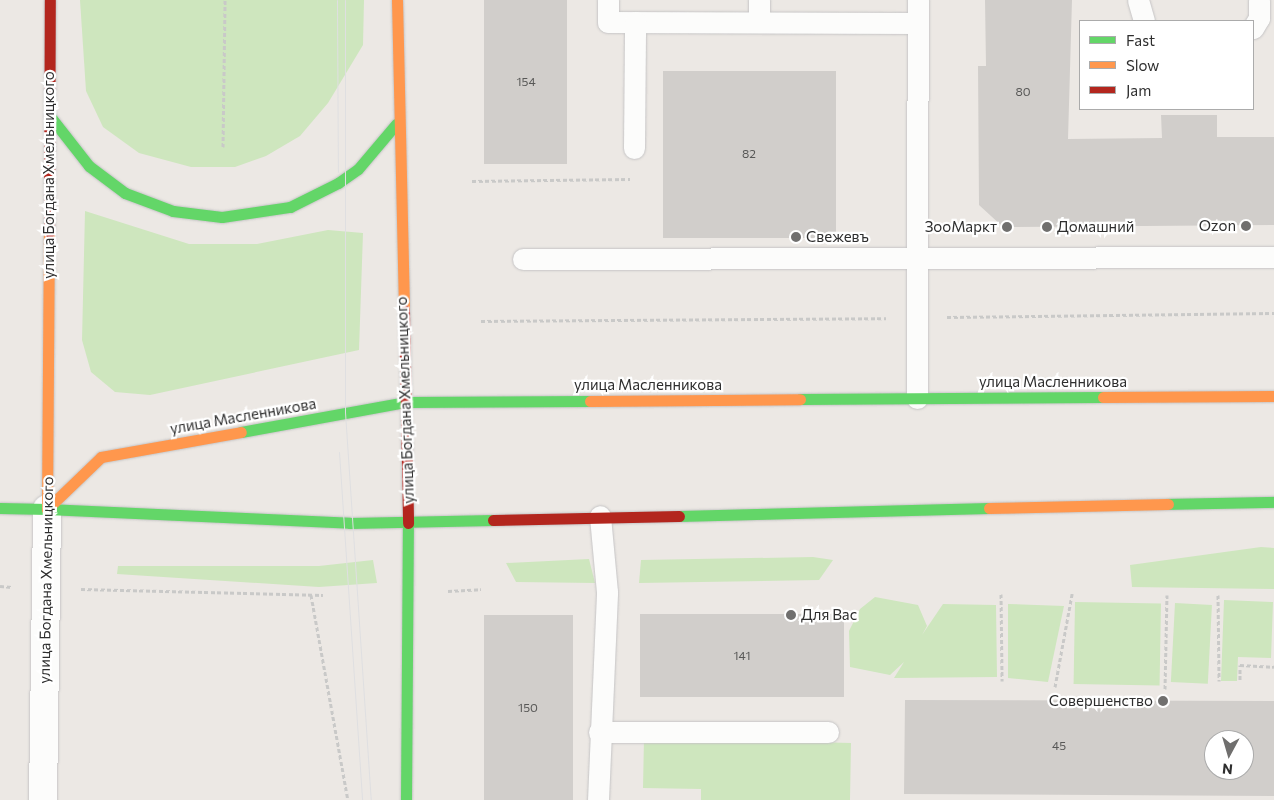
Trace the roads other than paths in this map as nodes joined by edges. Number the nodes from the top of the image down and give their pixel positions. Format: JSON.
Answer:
{"nodes":[{"id":1,"x":50,"y":0,"type":"edge"},
{"id":2,"x":397,"y":0,"type":"edge"},
{"id":3,"x":608,"y":0,"type":"edge"},
{"id":4,"x":759,"y":0,"type":"edge"},
{"id":5,"x":918,"y":0,"type":"edge"},
{"id":6,"x":1138,"y":0,"type":"edge"},
{"id":7,"x":1259,"y":0,"type":"edge"},
{"id":8,"x":1144,"y":20,"type":"edge"},
{"id":9,"x":635,"y":22,"type":"junction"},
{"id":10,"x":759,"y":22,"type":"junction"},
{"id":11,"x":918,"y":23,"type":"junction"},
{"id":12,"x":1254,"y":23,"type":"edge"},
{"id":13,"x":49,"y":115,"type":"junction"},
{"id":14,"x":396,"y":124,"type":"junction"},
{"id":15,"x":634,"y":148,"type":"road end"},
{"id":16,"x":1274,"y":257,"type":"edge"},
{"id":17,"x":523,"y":259,"type":"dead end"},
{"id":18,"x":917,"y":259,"type":"junction"},
{"id":19,"x":1274,"y":396,"type":"edge"},
{"id":20,"x":917,"y":398,"type":"junction"},
{"id":21,"x":406,"y":402,"type":"junction"},
{"id":22,"x":1274,"y":502,"type":"edge"},
{"id":23,"x":0,"y":508,"type":"edge"},
{"id":24,"x":48,"y":509,"type":"junction"},
{"id":25,"x":600,"y":516,"type":"junction"},
{"id":26,"x":408,"y":523,"type":"junction"},
{"id":27,"x":598,"y":732,"type":"junction"},
{"id":28,"x":828,"y":732,"type":"dead end"},
{"id":29,"x":43,"y":800,"type":"edge"},
{"id":30,"x":406,"y":800,"type":"edge"},
{"id":31,"x":598,"y":800,"type":"edge"}],
"edges":[{"from":1,"to":13,"type":"main road","name":"улица Богдана Хмельницкого"},
{"from":2,"to":14,"type":"main road","name":"улица Богдана Хмельницкого"},
{"from":3,"to":9,"type":"lane"},
{"from":4,"to":10,"type":"lane"},
{"from":5,"to":11,"type":"lane"},
{"from":6,"to":8,"type":"lane"},
{"from":7,"to":12,"type":"lane"},
{"from":9,"to":10,"type":"lane"},
{"from":9,"to":15,"type":"lane"},
{"from":10,"to":11,"type":"lane"},
{"from":11,"to":18,"type":"lane"},
{"from":13,"to":14,"type":"main road"},
{"from":13,"to":24,"type":"main road","name":"улица Богдана Хмельницкого"},
{"from":14,"to":21,"type":"main road","name":"улица Богдана Хмельницкого"},
{"from":16,"to":18,"type":"lane"},
{"from":17,"to":18,"type":"lane"},
{"from":18,"to":20,"type":"lane"},
{"from":19,"to":20,"type":"main road","name":"улица Масленникова"},
{"from":20,"to":21,"type":"main road","name":"улица Масленникова"},
{"from":21,"to":24,"type":"main road","name":"улица Масленникова"},
{"from":21,"to":26,"type":"main road","name":"улица Богдана Хмельницкого"},
{"from":22,"to":25,"type":"main road"},
{"from":23,"to":24,"type":"main road"},
{"from":24,"to":26,"type":"main road"},
{"from":24,"to":29,"type":"street","name":"улица Богдана Хмельницкого"},
{"from":25,"to":26,"type":"main road"},
{"from":25,"to":27,"type":"lane"},
{"from":26,"to":30,"type":"main road","name":"улица Богдана Хмельницкого"},
{"from":27,"to":28,"type":"lane"},
{"from":27,"to":31,"type":"lane"}]}
